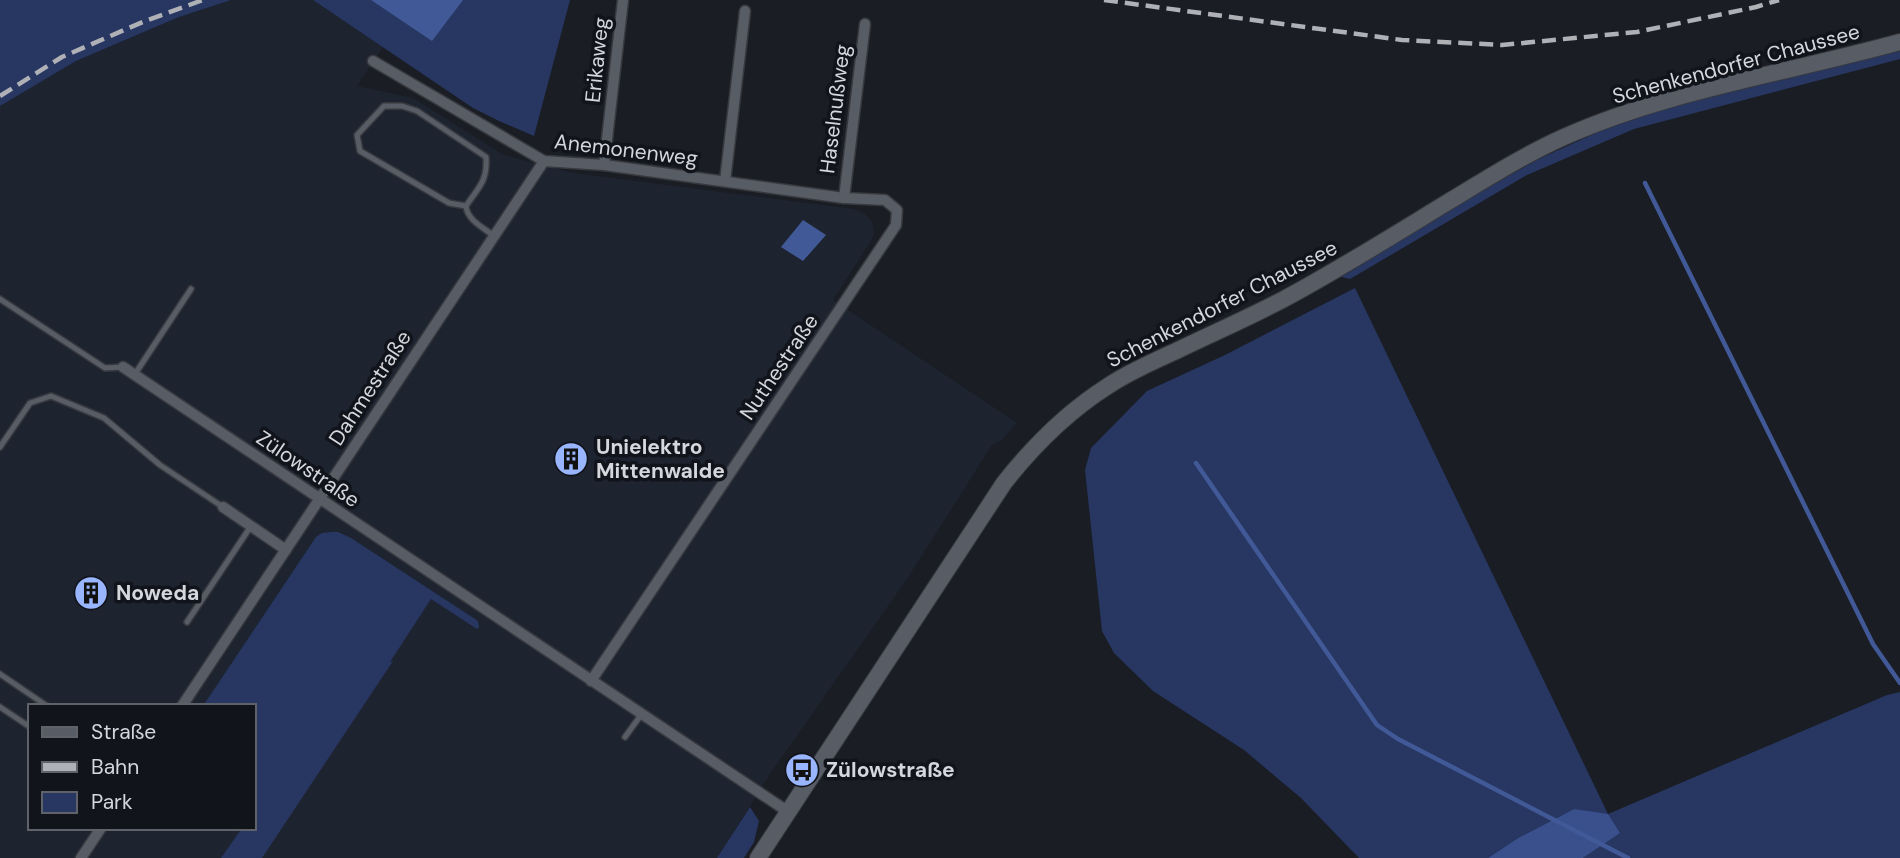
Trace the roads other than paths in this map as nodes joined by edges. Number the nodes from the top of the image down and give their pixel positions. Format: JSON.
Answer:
{"nodes":[{"id":1,"x":623,"y":0,"type":"edge"},
{"id":2,"x":745,"y":11,"type":"dead end"},
{"id":3,"x":865,"y":24,"type":"dead end"},
{"id":4,"x":1900,"y":42,"type":"edge"},
{"id":5,"x":373,"y":61,"type":"dead end"},
{"id":6,"x":544,"y":160,"type":"junction"},
{"id":7,"x":604,"y":166,"type":"junction"},
{"id":8,"x":724,"y":181,"type":"junction"},
{"id":9,"x":844,"y":198,"type":"junction"},
{"id":10,"x":466,"y":206,"type":"junction"},
{"id":11,"x":897,"y":210,"type":"joint"},
{"id":12,"x":494,"y":236,"type":"junction"},
{"id":13,"x":191,"y":289,"type":"dead end"},
{"id":14,"x":0,"y":299,"type":"edge"},
{"id":15,"x":123,"y":367,"type":"joint"},
{"id":16,"x":134,"y":374,"type":"junction"},
{"id":17,"x":0,"y":447,"type":"edge"},
{"id":18,"x":319,"y":500,"type":"junction"},
{"id":19,"x":223,"y":507,"type":"joint"},
{"id":20,"x":251,"y":526,"type":"junction"},
{"id":21,"x":286,"y":550,"type":"junction"},
{"id":22,"x":187,"y":622,"type":"dead end"},
{"id":23,"x":0,"y":674,"type":"edge"},
{"id":24,"x":591,"y":681,"type":"junction"},
{"id":25,"x":44,"y":704,"type":"edge"},
{"id":26,"x":183,"y":704,"type":"edge"},
{"id":27,"x":0,"y":707,"type":"edge"},
{"id":28,"x":641,"y":715,"type":"junction"},
{"id":29,"x":28,"y":726,"type":"edge"},
{"id":30,"x":625,"y":737,"type":"dead end"},
{"id":31,"x":787,"y":811,"type":"junction"},
{"id":32,"x":100,"y":830,"type":"edge"},
{"id":33,"x":81,"y":858,"type":"edge"},
{"id":34,"x":758,"y":858,"type":"edge"}],
"edges":[{"from":1,"to":7,"type":"street","name":"Erikaweg"},
{"from":2,"to":8,"type":"street"},
{"from":3,"to":9,"type":"street","name":"Haselnußweg"},
{"from":4,"to":31,"type":"main road","name":"Schenkendorfer Chaussee"},
{"from":5,"to":6,"type":"street","name":"Anemonenweg"},
{"from":6,"to":7,"type":"street","name":"Anemonenweg"},
{"from":6,"to":12,"type":"street","name":"Dahmestraße"},
{"from":7,"to":8,"type":"street","name":"Anemonenweg"},
{"from":8,"to":9,"type":"street","name":"Anemonenweg"},
{"from":9,"to":11,"type":"street","name":"Anemonenweg"},
{"from":10,"to":10,"type":"lane"},
{"from":10,"to":12,"type":"lane"},
{"from":11,"to":24,"type":"street","name":"Nuthestraße"},
{"from":12,"to":18,"type":"street","name":"Dahmestraße"},
{"from":13,"to":16,"type":"lane"},
{"from":14,"to":15,"type":"lane"},
{"from":15,"to":16,"type":"street","name":"Zülowstraße"},
{"from":16,"to":18,"type":"street","name":"Zülowstraße"},
{"from":17,"to":19,"type":"lane"},
{"from":18,"to":21,"type":"street","name":"Dahmestraße"},
{"from":18,"to":24,"type":"street","name":"Zülowstraße"},
{"from":19,"to":20,"type":"street"},
{"from":20,"to":21,"type":"street"},
{"from":20,"to":22,"type":"lane"},
{"from":21,"to":26,"type":"street","name":"Dahmestraße"},
{"from":23,"to":25,"type":"lane"},
{"from":24,"to":28,"type":"street","name":"Zülowstraße"},
{"from":27,"to":29,"type":"lane"},
{"from":28,"to":30,"type":"lane"},
{"from":28,"to":31,"type":"street","name":"Zülowstraße"},
{"from":31,"to":34,"type":"main road","name":"Schenkendorfer Chaussee"},
{"from":32,"to":33,"type":"street"}]}
